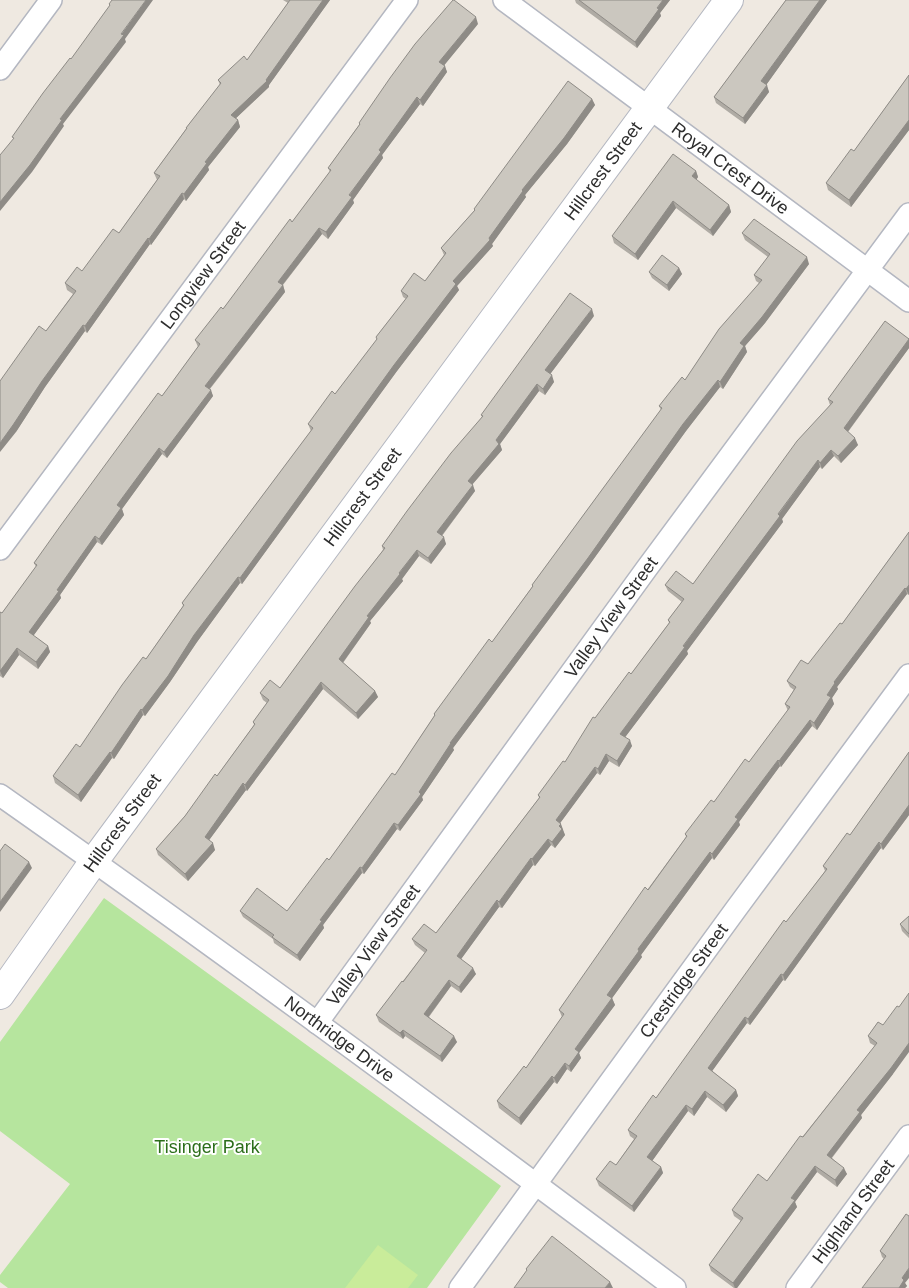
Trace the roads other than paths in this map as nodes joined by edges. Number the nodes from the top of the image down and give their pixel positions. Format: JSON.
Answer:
{"nodes":[{"id":1,"x":51,"y":0,"type":"edge"},
{"id":2,"x":407,"y":0,"type":"edge"},
{"id":3,"x":504,"y":0,"type":"edge"},
{"id":4,"x":729,"y":0,"type":"edge"},
{"id":5,"x":0,"y":69,"type":"edge"},
{"id":6,"x":649,"y":107,"type":"junction"},
{"id":7,"x":909,"y":214,"type":"edge"},
{"id":8,"x":867,"y":270,"type":"junction"},
{"id":9,"x":909,"y":301,"type":"edge"},
{"id":10,"x":0,"y":549,"type":"edge"},
{"id":11,"x":909,"y":675,"type":"edge"},
{"id":12,"x":0,"y":795,"type":"edge"},
{"id":13,"x":94,"y":861,"type":"junction"},
{"id":14,"x":0,"y":995,"type":"edge"},
{"id":15,"x":317,"y":1023,"type":"junction"},
{"id":16,"x":909,"y":1136,"type":"edge"},
{"id":17,"x":535,"y":1184,"type":"junction"},
{"id":18,"x":460,"y":1288,"type":"edge"},
{"id":19,"x":675,"y":1288,"type":"edge"},
{"id":20,"x":798,"y":1288,"type":"edge"}],
"edges":[{"from":1,"to":5,"type":"street"},
{"from":2,"to":10,"type":"street","name":"Longview Street"},
{"from":3,"to":6,"type":"street","name":"Royal Crest Drive"},
{"from":4,"to":6,"type":"street","name":"Hillcrest Street"},
{"from":6,"to":8,"type":"street","name":"Royal Crest Drive"},
{"from":6,"to":13,"type":"street","name":"Hillcrest Street"},
{"from":7,"to":8,"type":"street","name":"Valley View Street"},
{"from":8,"to":9,"type":"street","name":"Royal Crest Drive"},
{"from":8,"to":15,"type":"street","name":"Valley View Street"},
{"from":11,"to":17,"type":"street","name":"Crestridge Street"},
{"from":12,"to":13,"type":"street","name":"Northridge Drive"},
{"from":13,"to":14,"type":"street","name":"Hillcrest Street"},
{"from":13,"to":15,"type":"street","name":"Northridge Drive"},
{"from":15,"to":17,"type":"street","name":"Northridge Drive"},
{"from":16,"to":20,"type":"street","name":"Highland Street"},
{"from":17,"to":18,"type":"street","name":"Crestridge Street"},
{"from":17,"to":19,"type":"street","name":"Northridge Drive"}]}
